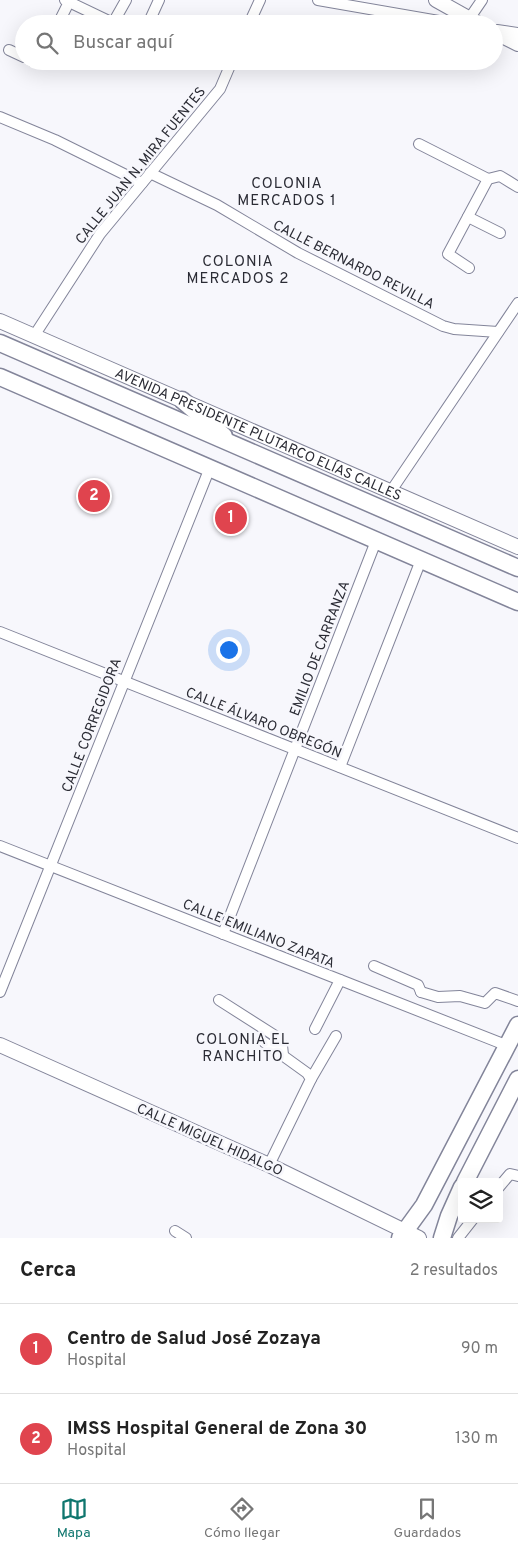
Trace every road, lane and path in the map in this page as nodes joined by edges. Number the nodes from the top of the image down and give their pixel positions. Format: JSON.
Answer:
{"nodes":[{"id":1,"x":126,"y":0,"type":"edge"},
{"id":2,"x":159,"y":0,"type":"edge"},
{"id":3,"x":260,"y":0,"type":"edge"},
{"id":4,"x":318,"y":0,"type":"edge"},
{"id":5,"x":482,"y":0,"type":"edge"},
{"id":6,"x":67,"y":1,"type":"edge"},
{"id":7,"x":444,"y":2,"type":"edge"},
{"id":8,"x":62,"y":15,"type":"edge"},
{"id":9,"x":97,"y":15,"type":"edge"},
{"id":10,"x":118,"y":15,"type":"edge"},
{"id":11,"x":152,"y":15,"type":"edge"},
{"id":12,"x":253,"y":15,"type":"edge"},
{"id":13,"x":420,"y":15,"type":"edge"},
{"id":14,"x":460,"y":15,"type":"edge"},
{"id":15,"x":472,"y":15,"type":"edge"},
{"id":16,"x":503,"y":32,"type":"edge"},
{"id":17,"x":518,"y":33,"type":"edge"},
{"id":18,"x":503,"y":36,"type":"edge"},
{"id":19,"x":518,"y":44,"type":"edge"},
{"id":20,"x":9,"y":50,"type":"dead end"},
{"id":21,"x":15,"y":53,"type":"edge"},
{"id":22,"x":228,"y":70,"type":"edge"},
{"id":23,"x":0,"y":117,"type":"edge"},
{"id":24,"x":419,"y":144,"type":"dead end"},
{"id":25,"x":150,"y":173,"type":"junction"},
{"id":26,"x":488,"y":178,"type":"junction"},
{"id":27,"x":142,"y":183,"type":"junction"},
{"id":28,"x":518,"y":187,"type":"edge"},
{"id":29,"x":468,"y":217,"type":"junction"},
{"id":30,"x":500,"y":233,"type":"dead end"},
{"id":31,"x":469,"y":268,"type":"dead end"},
{"id":32,"x":518,"y":303,"type":"edge"},
{"id":33,"x":0,"y":321,"type":"edge"},
{"id":34,"x":498,"y":332,"type":"junction"},
{"id":35,"x":34,"y":336,"type":"junction"},
{"id":36,"x":0,"y":343,"type":"edge"},
{"id":37,"x":0,"y":377,"type":"edge"},
{"id":38,"x":182,"y":400,"type":"junction"},
{"id":39,"x":237,"y":447,"type":"junction"},
{"id":40,"x":210,"y":470,"type":"junction"},
{"id":41,"x":391,"y":491,"type":"junction"},
{"id":42,"x":376,"y":541,"type":"junction"},
{"id":43,"x":518,"y":546,"type":"edge"},
{"id":44,"x":421,"y":560,"type":"junction"},
{"id":45,"x":518,"y":568,"type":"edge"},
{"id":46,"x":518,"y":602,"type":"edge"},
{"id":47,"x":0,"y":632,"type":"edge"},
{"id":48,"x":123,"y":681,"type":"junction"},
{"id":49,"x":294,"y":749,"type":"junction"},
{"id":50,"x":340,"y":767,"type":"junction"},
{"id":51,"x":518,"y":838,"type":"edge"},
{"id":52,"x":0,"y":846,"type":"edge"},
{"id":53,"x":51,"y":865,"type":"junction"},
{"id":54,"x":223,"y":934,"type":"junction"},
{"id":55,"x":374,"y":966,"type":"dead end"},
{"id":56,"x":340,"y":980,"type":"junction"},
{"id":57,"x":0,"y":992,"type":"edge"},
{"id":58,"x":421,"y":992,"type":"junction"},
{"id":59,"x":219,"y":1000,"type":"dead end"},
{"id":60,"x":518,"y":1001,"type":"edge"},
{"id":61,"x":413,"y":1009,"type":"junction"},
{"id":62,"x":518,"y":1025,"type":"edge"},
{"id":63,"x":315,"y":1029,"type":"dead end"},
{"id":64,"x":336,"y":1036,"type":"dead end"},
{"id":65,"x":264,"y":1042,"type":"dead end"},
{"id":66,"x":0,"y":1044,"type":"edge"},
{"id":67,"x":508,"y":1046,"type":"junction"},
{"id":68,"x":283,"y":1055,"type":"junction"},
{"id":69,"x":311,"y":1079,"type":"junction"},
{"id":70,"x":518,"y":1079,"type":"edge"},
{"id":71,"x":269,"y":1165,"type":"junction"},
{"id":72,"x":518,"y":1176,"type":"edge"},
{"id":73,"x":467,"y":1178,"type":"edge"},
{"id":74,"x":503,"y":1182,"type":"edge"},
{"id":75,"x":458,"y":1197,"type":"edge"},
{"id":76,"x":470,"y":1223,"type":"edge"},
{"id":77,"x":175,"y":1231,"type":"dead end"},
{"id":78,"x":408,"y":1236,"type":"edge"},
{"id":79,"x":186,"y":1238,"type":"edge"},
{"id":80,"x":442,"y":1238,"type":"edge"},
{"id":81,"x":458,"y":1238,"type":"edge"}],
"edges":[{"from":1,"to":10,"type":"street"},
{"from":2,"to":11,"type":"street"},
{"from":3,"to":12,"type":"street"},
{"from":4,"to":13,"type":"street"},
{"from":5,"to":15,"type":"street"},
{"from":6,"to":8,"type":"street"},
{"from":6,"to":9,"type":"street"},
{"from":7,"to":14,"type":"street"},
{"from":16,"to":17,"type":"street"},
{"from":18,"to":19,"type":"street"},
{"from":20,"to":21,"type":"street"},
{"from":22,"to":25,"type":"street","name":"CALLE JUAN N. MIRA FUENTES"},
{"from":23,"to":27,"type":"street"},
{"from":24,"to":26,"type":"street"},
{"from":25,"to":27,"type":"street","name":"CALLE JUAN N. MIRA FUENTES"},
{"from":25,"to":34,"type":"street","name":"CALLE BERNARDO REVILLA"},
{"from":26,"to":28,"type":"street"},
{"from":26,"to":29,"type":"street"},
{"from":27,"to":35,"type":"street","name":"CALLE JUAN N. MIRA FUENTES"},
{"from":29,"to":30,"type":"street"},
{"from":29,"to":31,"type":"street"},
{"from":32,"to":34,"type":"street"},
{"from":33,"to":35,"type":"street","name":"AVENIDA PRESIDENTE PLUTARCO ELÍAS CALLES"},
{"from":34,"to":41,"type":"street"},
{"from":35,"to":38,"type":"street","name":"AVENIDA PRESIDENTE PLUTARCO ELÍAS CALLES"},
{"from":36,"to":39,"type":"main road","name":"AVENIDA PRESIDENTE PLUTARCO ELÍAS CALLES"},
{"from":37,"to":40,"type":"main road"},
{"from":38,"to":39,"type":"main road"},
{"from":38,"to":41,"type":"street","name":"AVENIDA PRESIDENTE PLUTARCO ELÍAS CALLES"},
{"from":39,"to":45,"type":"main road","name":"AVENIDA PRESIDENTE PLUTARCO ELÍAS CALLES"},
{"from":40,"to":42,"type":"main road"},
{"from":40,"to":48,"type":"street","name":"CALLE CORREGIDORA"},
{"from":41,"to":43,"type":"street","name":"AVENIDA PRESIDENTE PLUTARCO ELÍAS CALLES"},
{"from":42,"to":44,"type":"main road"},
{"from":42,"to":49,"type":"street","name":"EMILIO DE CARRANZA"},
{"from":44,"to":46,"type":"main road"},
{"from":44,"to":50,"type":"street"},
{"from":47,"to":48,"type":"street","name":"CALLE ÁLVARO OBREGÓN"},
{"from":48,"to":49,"type":"street","name":"CALLE ÁLVARO OBREGÓN"},
{"from":48,"to":53,"type":"street","name":"CALLE CORREGIDORA"},
{"from":49,"to":50,"type":"street","name":"CALLE ÁLVARO OBREGÓN"},
{"from":49,"to":54,"type":"street","name":"EMILIO DE CARRANZA"},
{"from":50,"to":51,"type":"street","name":"CALLE ÁLVARO OBREGÓN"},
{"from":52,"to":53,"type":"street","name":"CALLE EMILIANO ZAPATA"},
{"from":53,"to":54,"type":"street","name":"CALLE EMILIANO ZAPATA"},
{"from":53,"to":57,"type":"street","name":"CALLE CORREGIDORA"},
{"from":54,"to":56,"type":"street","name":"CALLE EMILIANO ZAPATA"},
{"from":55,"to":58,"type":"street"},
{"from":56,"to":61,"type":"street","name":"CALLE EMILIANO ZAPATA"},
{"from":56,"to":63,"type":"street"},
{"from":58,"to":60,"type":"street"},
{"from":58,"to":61,"type":"street"},
{"from":59,"to":68,"type":"street"},
{"from":61,"to":67,"type":"street","name":"CALLE EMILIANO ZAPATA"},
{"from":62,"to":67,"type":"main road"},
{"from":64,"to":69,"type":"street"},
{"from":65,"to":68,"type":"street"},
{"from":66,"to":71,"type":"street","name":"CALLE MIGUEL HIDALGO"},
{"from":67,"to":78,"type":"main road"},
{"from":68,"to":69,"type":"street"},
{"from":69,"to":71,"type":"street"},
{"from":70,"to":73,"type":"main road"},
{"from":71,"to":78,"type":"street","name":"CALLE MIGUEL HIDALGO"},
{"from":72,"to":74,"type":"street"},
{"from":75,"to":80,"type":"main road"},
{"from":76,"to":81,"type":"street"},
{"from":77,"to":79,"type":"street"}]}
